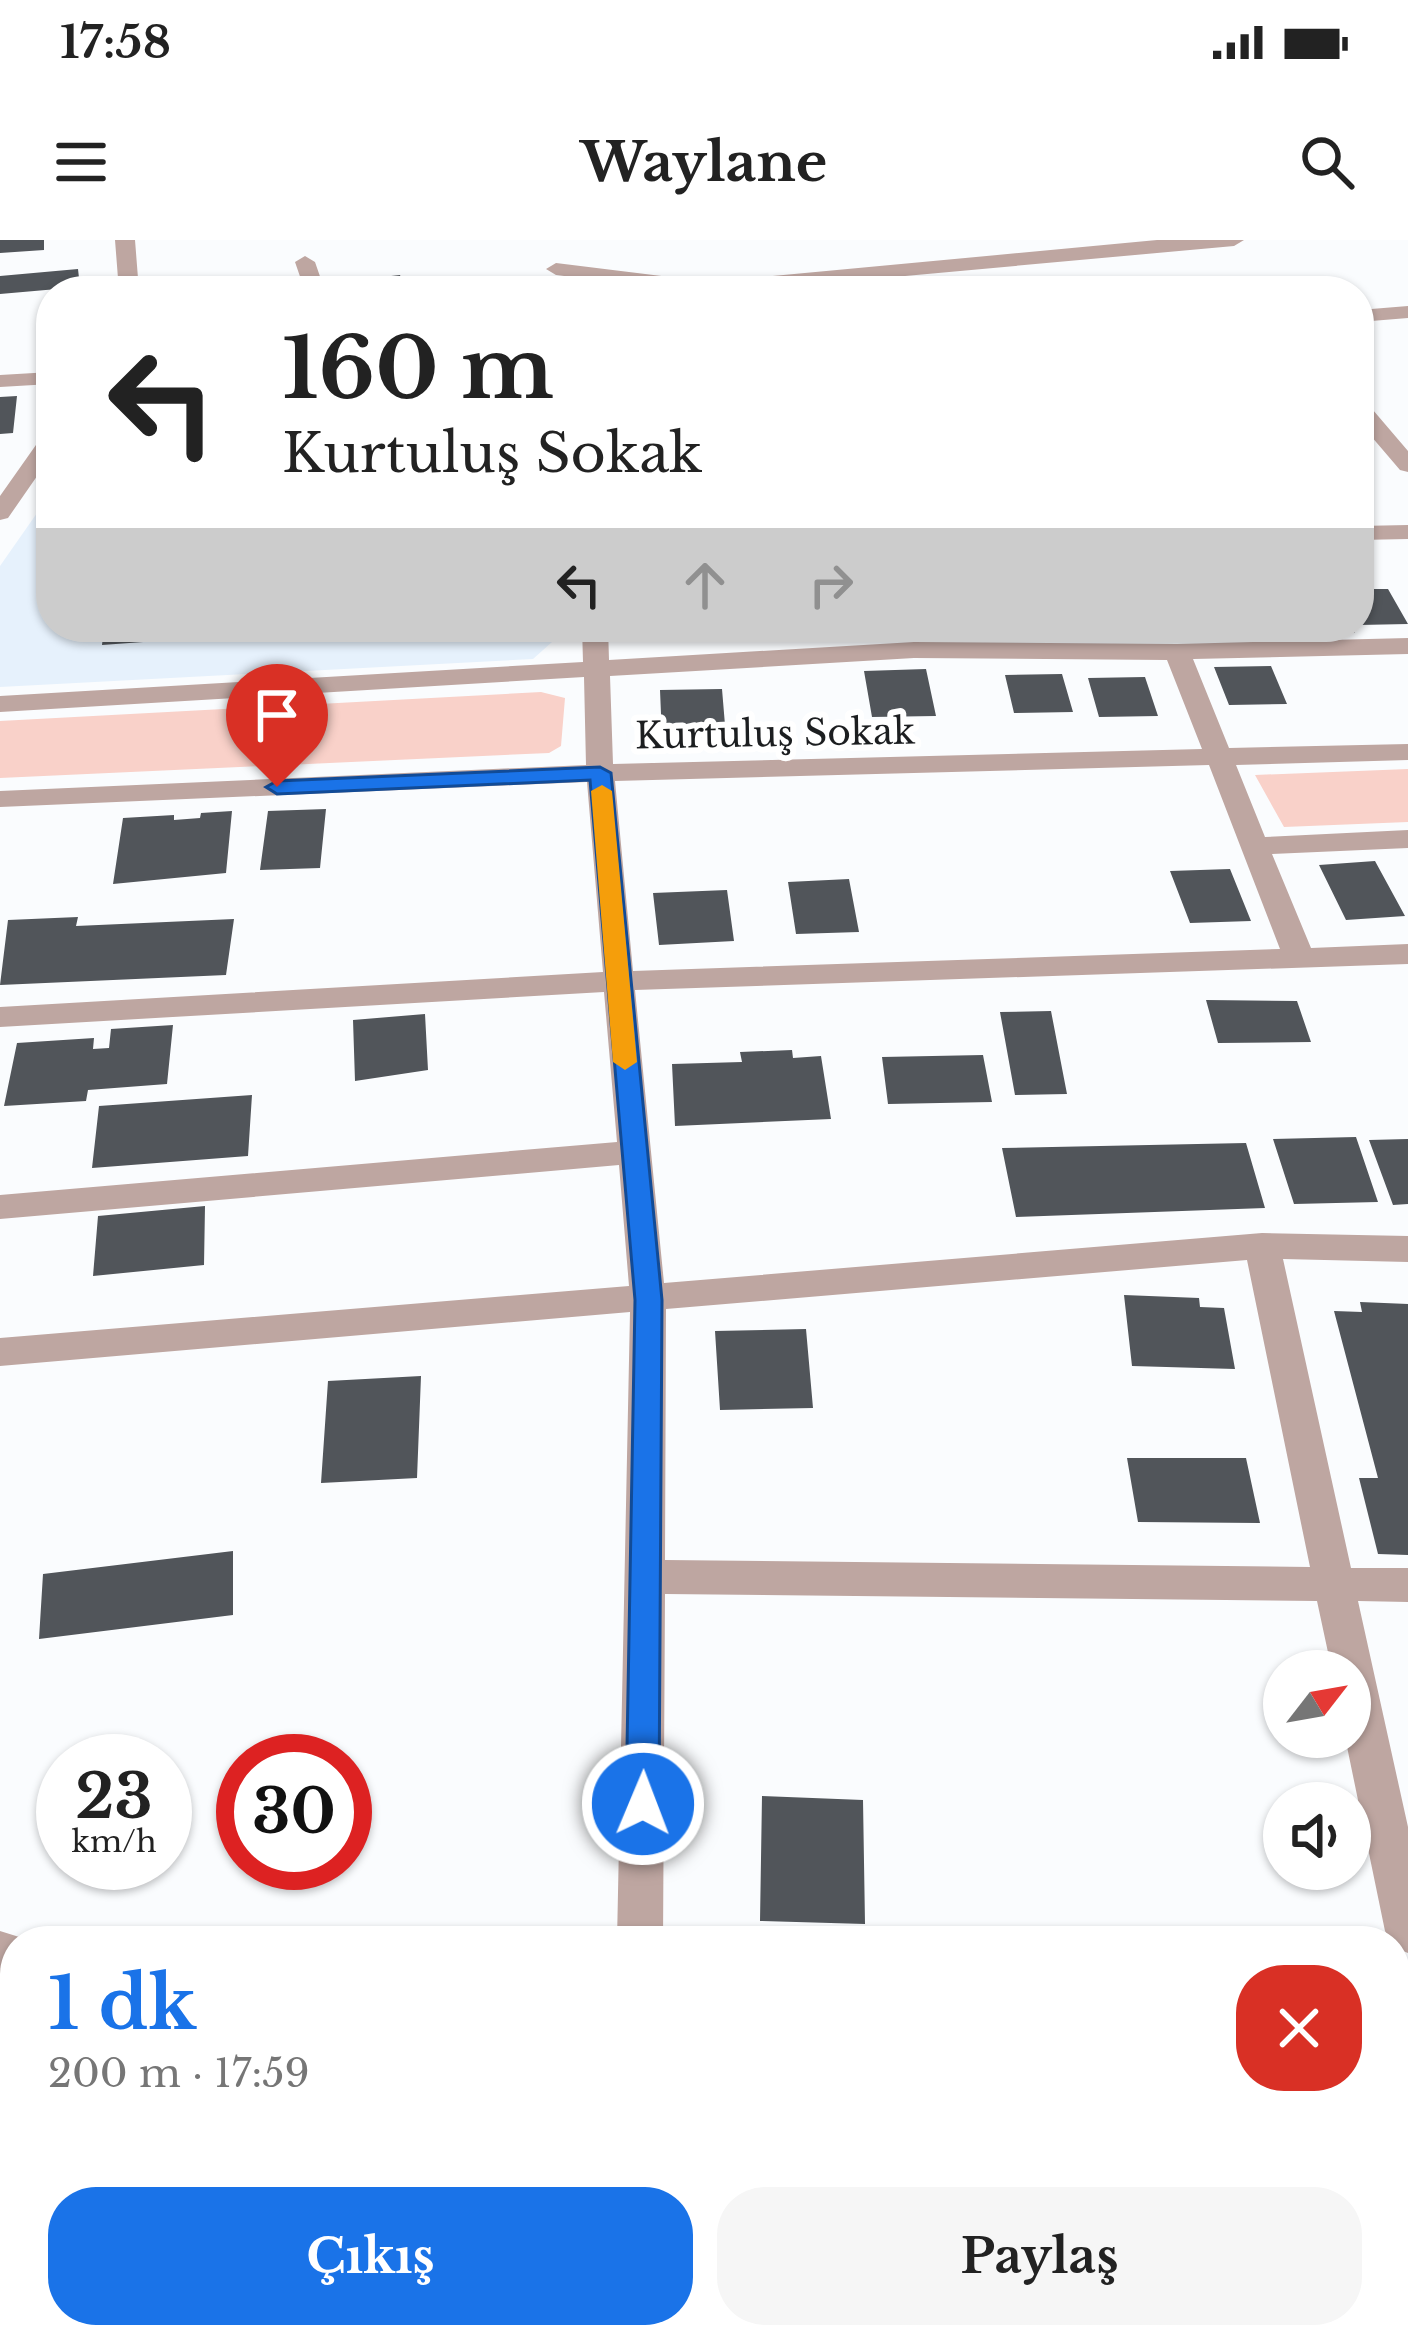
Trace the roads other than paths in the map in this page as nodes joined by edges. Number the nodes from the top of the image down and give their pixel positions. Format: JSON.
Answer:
{"nodes":[{"id":1,"x":125,"y":240,"type":"edge"},
{"id":2,"x":990,"y":240,"type":"edge"},
{"id":3,"x":1234,"y":240,"type":"edge"},
{"id":4,"x":1140,"y":243,"type":"edge"},
{"id":5,"x":1008,"y":257,"type":"junction"},
{"id":6,"x":305,"y":262,"type":"dead end"},
{"id":7,"x":558,"y":273,"type":"edge"},
{"id":8,"x":129,"y":276,"type":"edge"},
{"id":9,"x":310,"y":276,"type":"edge"},
{"id":10,"x":588,"y":276,"type":"edge"},
{"id":11,"x":825,"y":276,"type":"edge"},
{"id":12,"x":1408,"y":312,"type":"edge"},
{"id":13,"x":1374,"y":315,"type":"edge"},
{"id":14,"x":36,"y":379,"type":"edge"},
{"id":15,"x":0,"y":381,"type":"edge"},
{"id":16,"x":1374,"y":425,"type":"edge"},
{"id":17,"x":36,"y":461,"type":"edge"},
{"id":18,"x":1408,"y":465,"type":"edge"},
{"id":19,"x":0,"y":513,"type":"edge"},
{"id":20,"x":1408,"y":532,"type":"edge"},
{"id":21,"x":1374,"y":533,"type":"edge"},
{"id":22,"x":595,"y":642,"type":"edge"},
{"id":23,"x":871,"y":642,"type":"edge"},
{"id":24,"x":987,"y":642,"type":"edge"},
{"id":25,"x":1408,"y":646,"type":"edge"},
{"id":26,"x":1177,"y":652,"type":"junction"},
{"id":27,"x":594,"y":670,"type":"junction"},
{"id":28,"x":0,"y":704,"type":"edge"},
{"id":29,"x":1408,"y":752,"type":"edge"},
{"id":30,"x":1221,"y":758,"type":"junction"},
{"id":31,"x":600,"y":773,"type":"junction"},
{"id":32,"x":0,"y":799,"type":"edge"},
{"id":33,"x":1408,"y":839,"type":"edge"},
{"id":34,"x":1256,"y":846,"type":"junction"},
{"id":35,"x":1408,"y":954,"type":"edge"},
{"id":36,"x":1299,"y":957,"type":"junction"},
{"id":37,"x":617,"y":981,"type":"junction"},
{"id":38,"x":0,"y":1017,"type":"edge"},
{"id":39,"x":633,"y":1152,"type":"junction"},
{"id":40,"x":0,"y":1207,"type":"edge"},
{"id":41,"x":1262,"y":1246,"type":"junction"},
{"id":42,"x":1408,"y":1249,"type":"edge"},
{"id":43,"x":648,"y":1300,"type":"junction"},
{"id":44,"x":0,"y":1352,"type":"edge"},
{"id":45,"x":647,"y":1577,"type":"junction"},
{"id":46,"x":1334,"y":1582,"type":"junction"},
{"id":47,"x":1408,"y":1585,"type":"edge"},
{"id":48,"x":640,"y":1926,"type":"edge"},
{"id":49,"x":1407,"y":1926,"type":"edge"}],
"edges":[{"from":1,"to":8,"type":"street"},
{"from":2,"to":5,"type":"street"},
{"from":3,"to":4,"type":"street"},
{"from":4,"to":5,"type":"street"},
{"from":5,"to":11,"type":"street"},
{"from":6,"to":9,"type":"street"},
{"from":7,"to":10,"type":"street"},
{"from":12,"to":13,"type":"street"},
{"from":14,"to":15,"type":"street"},
{"from":16,"to":18,"type":"street"},
{"from":17,"to":19,"type":"street"},
{"from":20,"to":21,"type":"street"},
{"from":22,"to":27,"type":"street"},
{"from":23,"to":27,"type":"street"},
{"from":24,"to":26,"type":"street"},
{"from":25,"to":26,"type":"street"},
{"from":26,"to":30,"type":"street"},
{"from":27,"to":28,"type":"street"},
{"from":27,"to":31,"type":"street"},
{"from":29,"to":30,"type":"street","name":"Kurtuluş Sokak"},
{"from":30,"to":31,"type":"street","name":"Kurtuluş Sokak"},
{"from":30,"to":34,"type":"street"},
{"from":31,"to":32,"type":"street","name":"Kurtuluş Sokak"},
{"from":31,"to":37,"type":"street"},
{"from":33,"to":34,"type":"street"},
{"from":34,"to":36,"type":"street"},
{"from":35,"to":36,"type":"street"},
{"from":36,"to":37,"type":"street"},
{"from":37,"to":38,"type":"street"},
{"from":37,"to":39,"type":"street"},
{"from":39,"to":40,"type":"street"},
{"from":39,"to":43,"type":"street"},
{"from":41,"to":42,"type":"street"},
{"from":41,"to":43,"type":"street"},
{"from":41,"to":46,"type":"street"},
{"from":43,"to":44,"type":"street"},
{"from":43,"to":45,"type":"street"},
{"from":45,"to":46,"type":"street"},
{"from":45,"to":48,"type":"street"},
{"from":46,"to":47,"type":"street"},
{"from":46,"to":49,"type":"street"}]}
